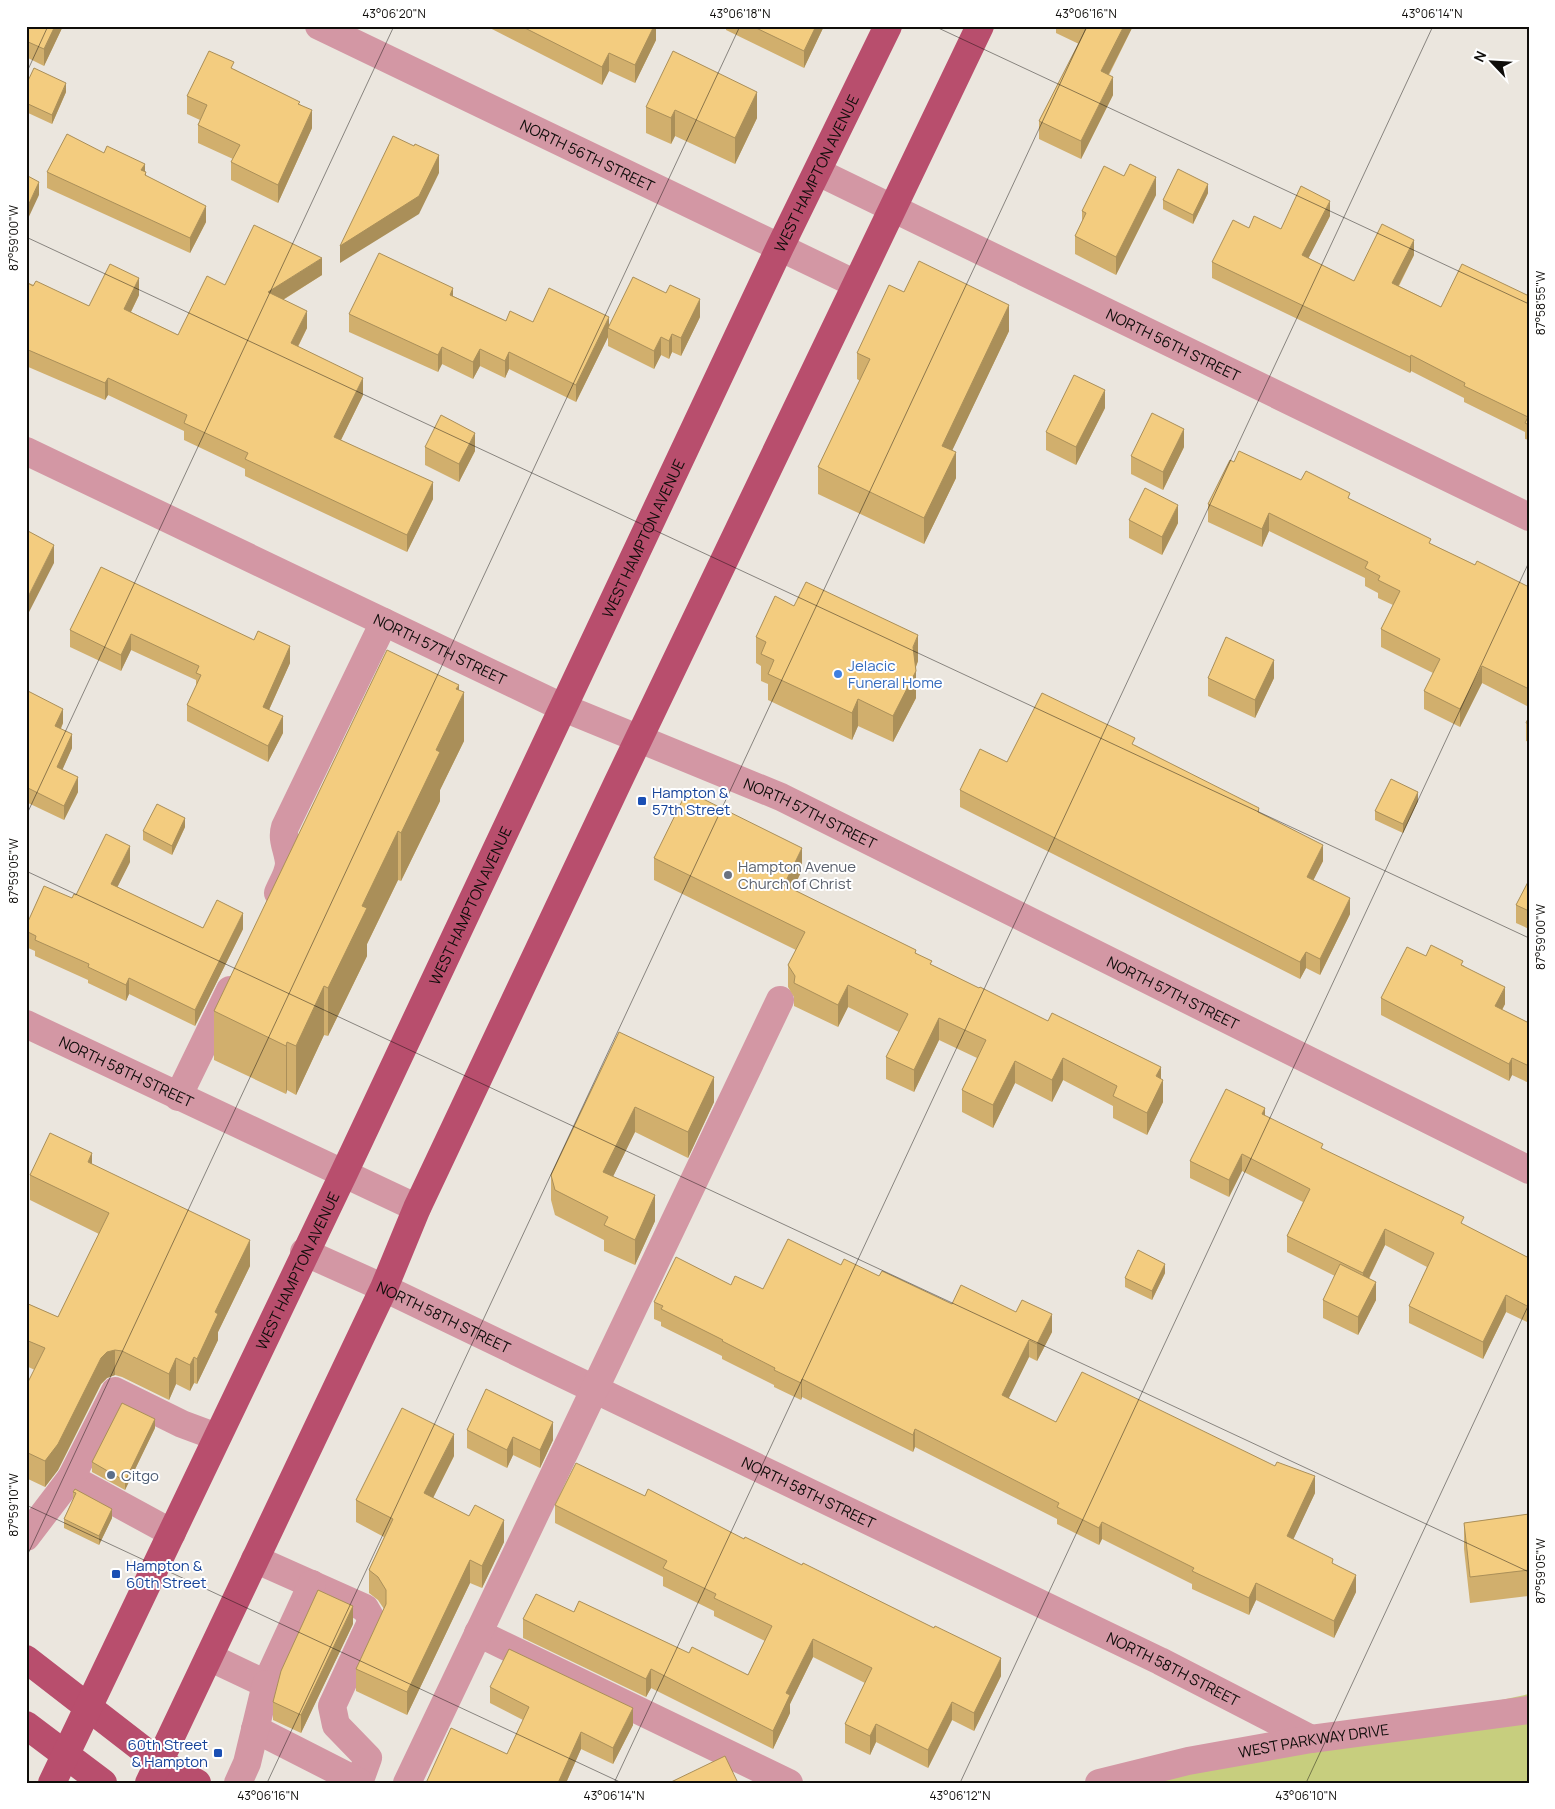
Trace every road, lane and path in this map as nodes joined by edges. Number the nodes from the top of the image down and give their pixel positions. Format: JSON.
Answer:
{"nodes":[{"id":1,"x":319,"y":26,"type":"edge"},
{"id":2,"x":888,"y":26,"type":"edge"},
{"id":3,"x":980,"y":26,"type":"edge"},
{"id":4,"x":818,"y":172,"type":"junction"},
{"id":5,"x":893,"y":208,"type":"junction"},
{"id":6,"x":780,"y":247,"type":"junction"},
{"id":7,"x":856,"y":284,"type":"junction"},
{"id":8,"x":26,"y":451,"type":"edge"},
{"id":9,"x":1529,"y":517,"type":"edge"},
{"id":10,"x":384,"y":622,"type":"junction"},
{"id":11,"x":564,"y":708,"type":"junction"},
{"id":12,"x":639,"y":738,"type":"junction"},
{"id":13,"x":266,"y":916,"type":"edge"},
{"id":14,"x":241,"y":968,"type":"edge"},
{"id":15,"x":780,"y":1000,"type":"dead end"},
{"id":16,"x":26,"y":1024,"type":"edge"},
{"id":17,"x":178,"y":1096,"type":"junction"},
{"id":18,"x":1529,"y":1170,"type":"edge"},
{"id":19,"x":343,"y":1175,"type":"junction"},
{"id":20,"x":417,"y":1208,"type":"junction"},
{"id":21,"x":304,"y":1252,"type":"junction"},
{"id":22,"x":384,"y":1288,"type":"junction"},
{"id":23,"x":593,"y":1389,"type":"junction"},
{"id":24,"x":217,"y":1437,"type":"junction"},
{"id":25,"x":71,"y":1478,"type":"junction"},
{"id":26,"x":172,"y":1533,"type":"junction"},
{"id":27,"x":26,"y":1537,"type":"edge"},
{"id":28,"x":255,"y":1559,"type":"junction"},
{"id":29,"x":312,"y":1584,"type":"junction"},
{"id":30,"x":478,"y":1633,"type":"junction"},
{"id":31,"x":209,"y":1657,"type":"junction"},
{"id":32,"x":26,"y":1659,"type":"edge"},
{"id":33,"x":266,"y":1684,"type":"junction"},
{"id":34,"x":90,"y":1706,"type":"junction"},
{"id":35,"x":1529,"y":1710,"type":"edge"},
{"id":36,"x":26,"y":1725,"type":"edge"},
{"id":37,"x":255,"y":1729,"type":"junction"},
{"id":38,"x":1311,"y":1738,"type":"junction"},
{"id":39,"x":66,"y":1753,"type":"junction"},
{"id":40,"x":154,"y":1772,"type":"edge"},
{"id":41,"x":359,"y":1782,"type":"edge"},
{"id":42,"x":52,"y":1783,"type":"edge"},
{"id":43,"x":103,"y":1783,"type":"edge"},
{"id":44,"x":197,"y":1783,"type":"edge"},
{"id":45,"x":238,"y":1783,"type":"edge"},
{"id":46,"x":407,"y":1783,"type":"edge"},
{"id":47,"x":789,"y":1783,"type":"edge"},
{"id":48,"x":1099,"y":1783,"type":"edge"}],
"edges":[{"from":1,"to":6,"type":"street","name":"NORTH 56TH STREET"},
{"from":2,"to":4,"type":"main road","name":"WEST HAMPTON AVENUE"},
{"from":3,"to":5,"type":"main road"},
{"from":4,"to":5,"type":"street","name":"NORTH 56TH STREET"},
{"from":4,"to":6,"type":"main road","name":"WEST HAMPTON AVENUE"},
{"from":5,"to":7,"type":"main road"},
{"from":5,"to":9,"type":"street","name":"NORTH 56TH STREET"},
{"from":6,"to":7,"type":"street","name":"NORTH 56TH STREET"},
{"from":6,"to":11,"type":"main road","name":"WEST HAMPTON AVENUE"},
{"from":7,"to":12,"type":"main road"},
{"from":8,"to":10,"type":"street","name":"NORTH 57TH STREET"},
{"from":10,"to":11,"type":"street","name":"NORTH 57TH STREET"},
{"from":10,"to":13,"type":"street"},
{"from":11,"to":12,"type":"street","name":"NORTH 57TH STREET"},
{"from":11,"to":19,"type":"main road","name":"WEST HAMPTON AVENUE"},
{"from":12,"to":18,"type":"street","name":"NORTH 57TH STREET"},
{"from":12,"to":20,"type":"main road"},
{"from":14,"to":17,"type":"street"},
{"from":15,"to":23,"type":"street"},
{"from":16,"to":17,"type":"street","name":"NORTH 58TH STREET"},
{"from":17,"to":19,"type":"street","name":"NORTH 58TH STREET"},
{"from":19,"to":20,"type":"street","name":"NORTH 58TH STREET"},
{"from":19,"to":21,"type":"main road","name":"WEST HAMPTON AVENUE"},
{"from":20,"to":22,"type":"main road"},
{"from":21,"to":22,"type":"street","name":"NORTH 58TH STREET"},
{"from":21,"to":24,"type":"main road","name":"WEST HAMPTON AVENUE"},
{"from":22,"to":23,"type":"street","name":"NORTH 58TH STREET"},
{"from":22,"to":28,"type":"main road"},
{"from":23,"to":30,"type":"street"},
{"from":23,"to":38,"type":"street","name":"NORTH 58TH STREET"},
{"from":24,"to":25,"type":"street"},
{"from":24,"to":26,"type":"main road","name":"WEST HAMPTON AVENUE"},
{"from":25,"to":26,"type":"street"},
{"from":25,"to":27,"type":"street"},
{"from":26,"to":34,"type":"main road","name":"WEST HAMPTON AVENUE"},
{"from":28,"to":29,"type":"street"},
{"from":28,"to":31,"type":"main road"},
{"from":29,"to":33,"type":"street"},
{"from":29,"to":41,"type":"street"},
{"from":30,"to":46,"type":"street"},
{"from":30,"to":47,"type":"street"},
{"from":31,"to":33,"type":"street"},
{"from":31,"to":40,"type":"main road"},
{"from":32,"to":34,"type":"main road"},
{"from":33,"to":37,"type":"street"},
{"from":34,"to":39,"type":"main road","name":"WEST HAMPTON AVENUE"},
{"from":34,"to":40,"type":"main road"},
{"from":35,"to":38,"type":"street","name":"WEST PARKWAY DRIVE"},
{"from":36,"to":39,"type":"main road"},
{"from":37,"to":41,"type":"street"},
{"from":37,"to":45,"type":"street"},
{"from":38,"to":48,"type":"street","name":"WEST PARKWAY DRIVE"},
{"from":39,"to":42,"type":"main road","name":"WEST HAMPTON AVENUE"},
{"from":39,"to":43,"type":"main road"},
{"from":40,"to":44,"type":"main road"}]}
